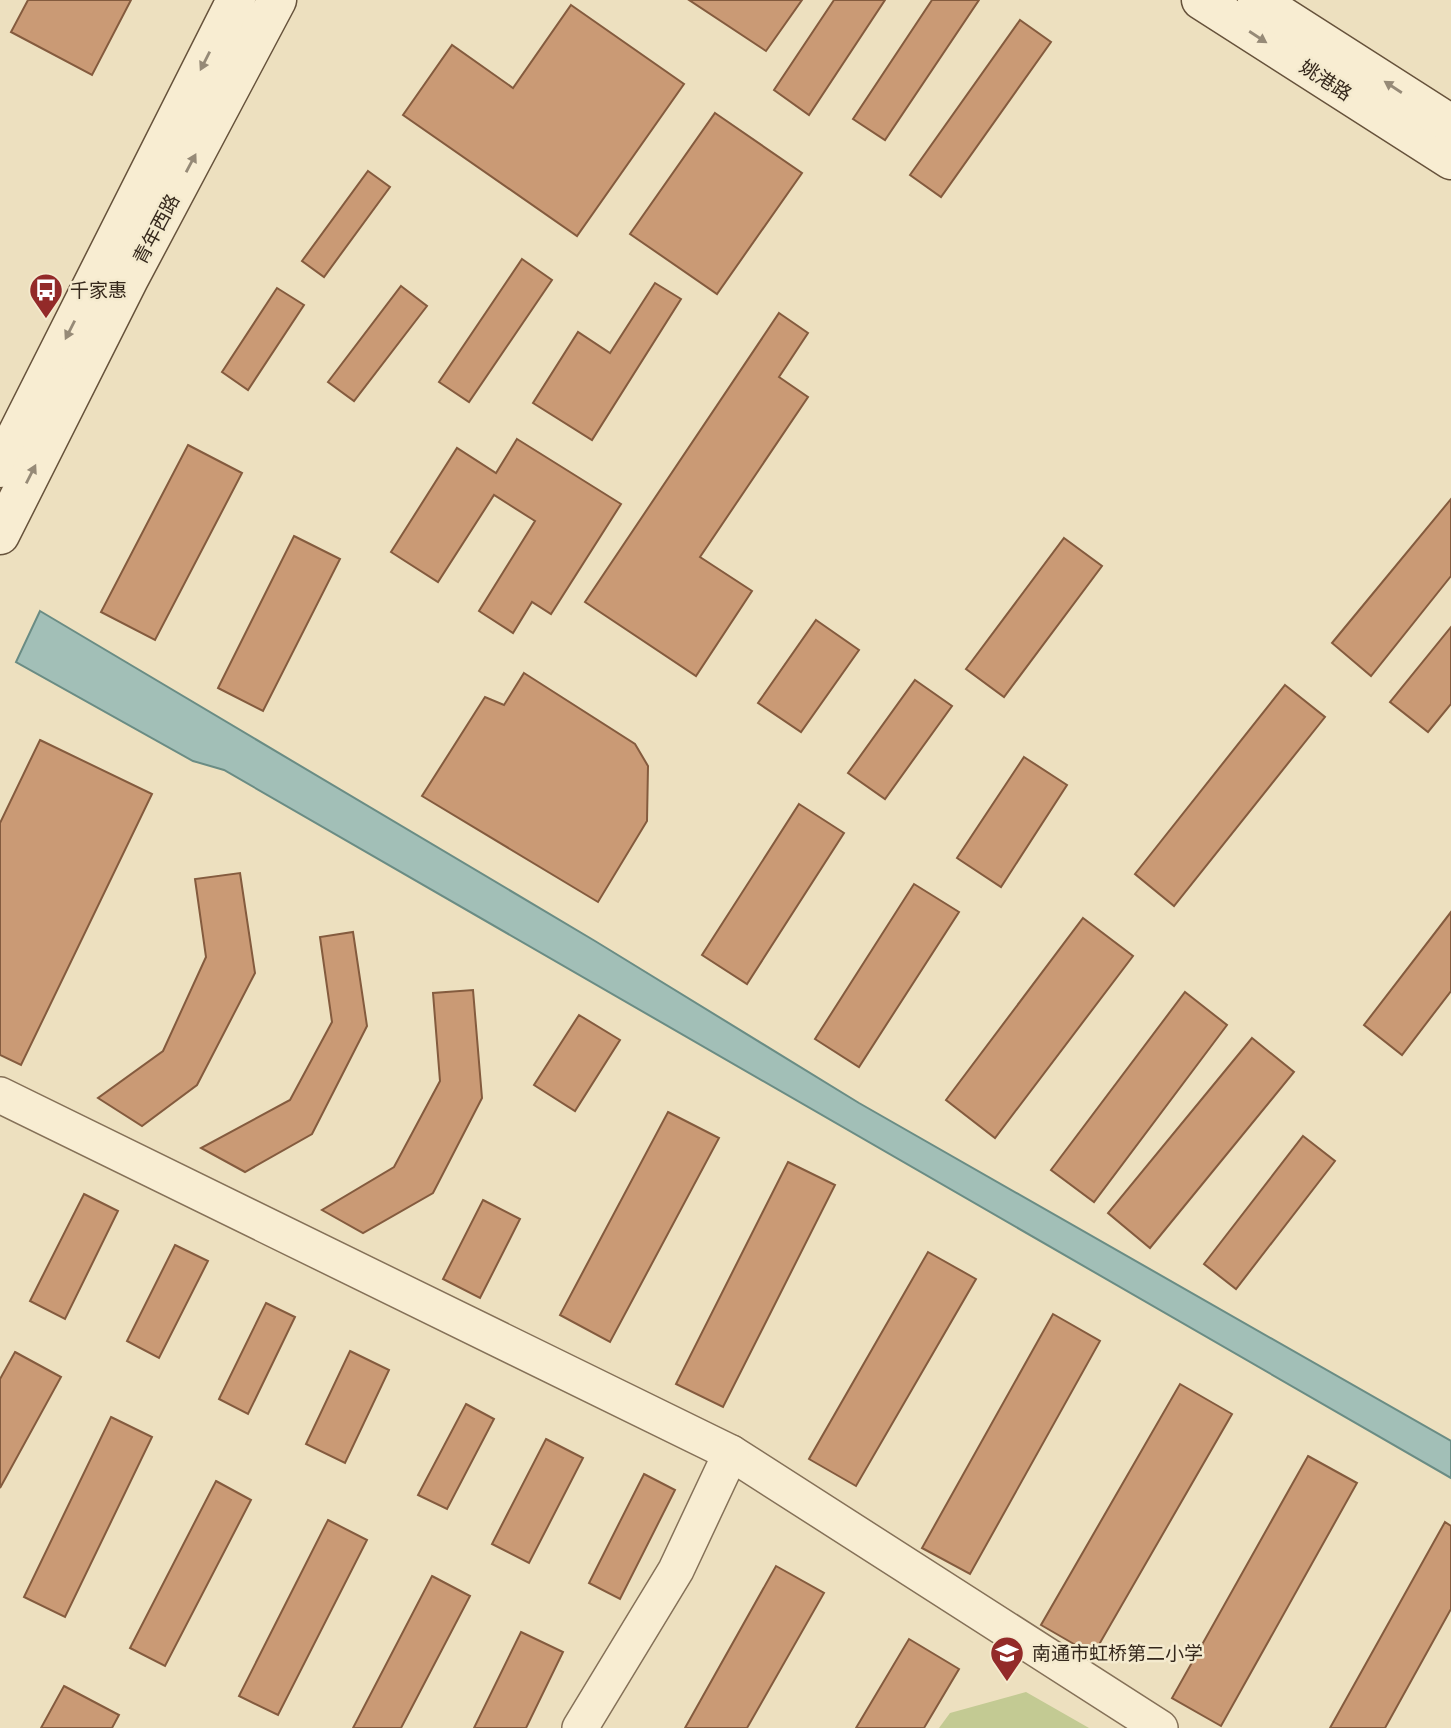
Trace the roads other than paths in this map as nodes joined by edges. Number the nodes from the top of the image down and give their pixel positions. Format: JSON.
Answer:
{"nodes":[{"id":1,"x":236,"y":0,"type":"edge"},
{"id":2,"x":276,"y":0,"type":"edge"},
{"id":3,"x":1201,"y":0,"type":"edge"},
{"id":4,"x":1257,"y":0,"type":"edge"},
{"id":5,"x":1451,"y":124,"type":"edge"},
{"id":6,"x":1451,"y":160,"type":"edge"},
{"id":7,"x":0,"y":468,"type":"edge"},
{"id":8,"x":0,"y":535,"type":"edge"},
{"id":9,"x":0,"y":1096,"type":"edge"},
{"id":10,"x":731,"y":1453,"type":"junction"},
{"id":11,"x":580,"y":1728,"type":"edge"},
{"id":12,"x":1160,"y":1728,"type":"edge"}],
"edges":[{"from":1,"to":7,"type":"main road","name":"青年西路","one_way":true},
{"from":8,"to":2,"type":"main road","name":"青年西路","one_way":true},
{"from":3,"to":6,"type":"main road","name":"姚港路","one_way":true},
{"from":5,"to":4,"type":"main road","name":"姚港路","one_way":true},
{"from":9,"to":10,"type":"street"},
{"from":10,"to":11,"type":"street"},
{"from":10,"to":12,"type":"street"}]}
